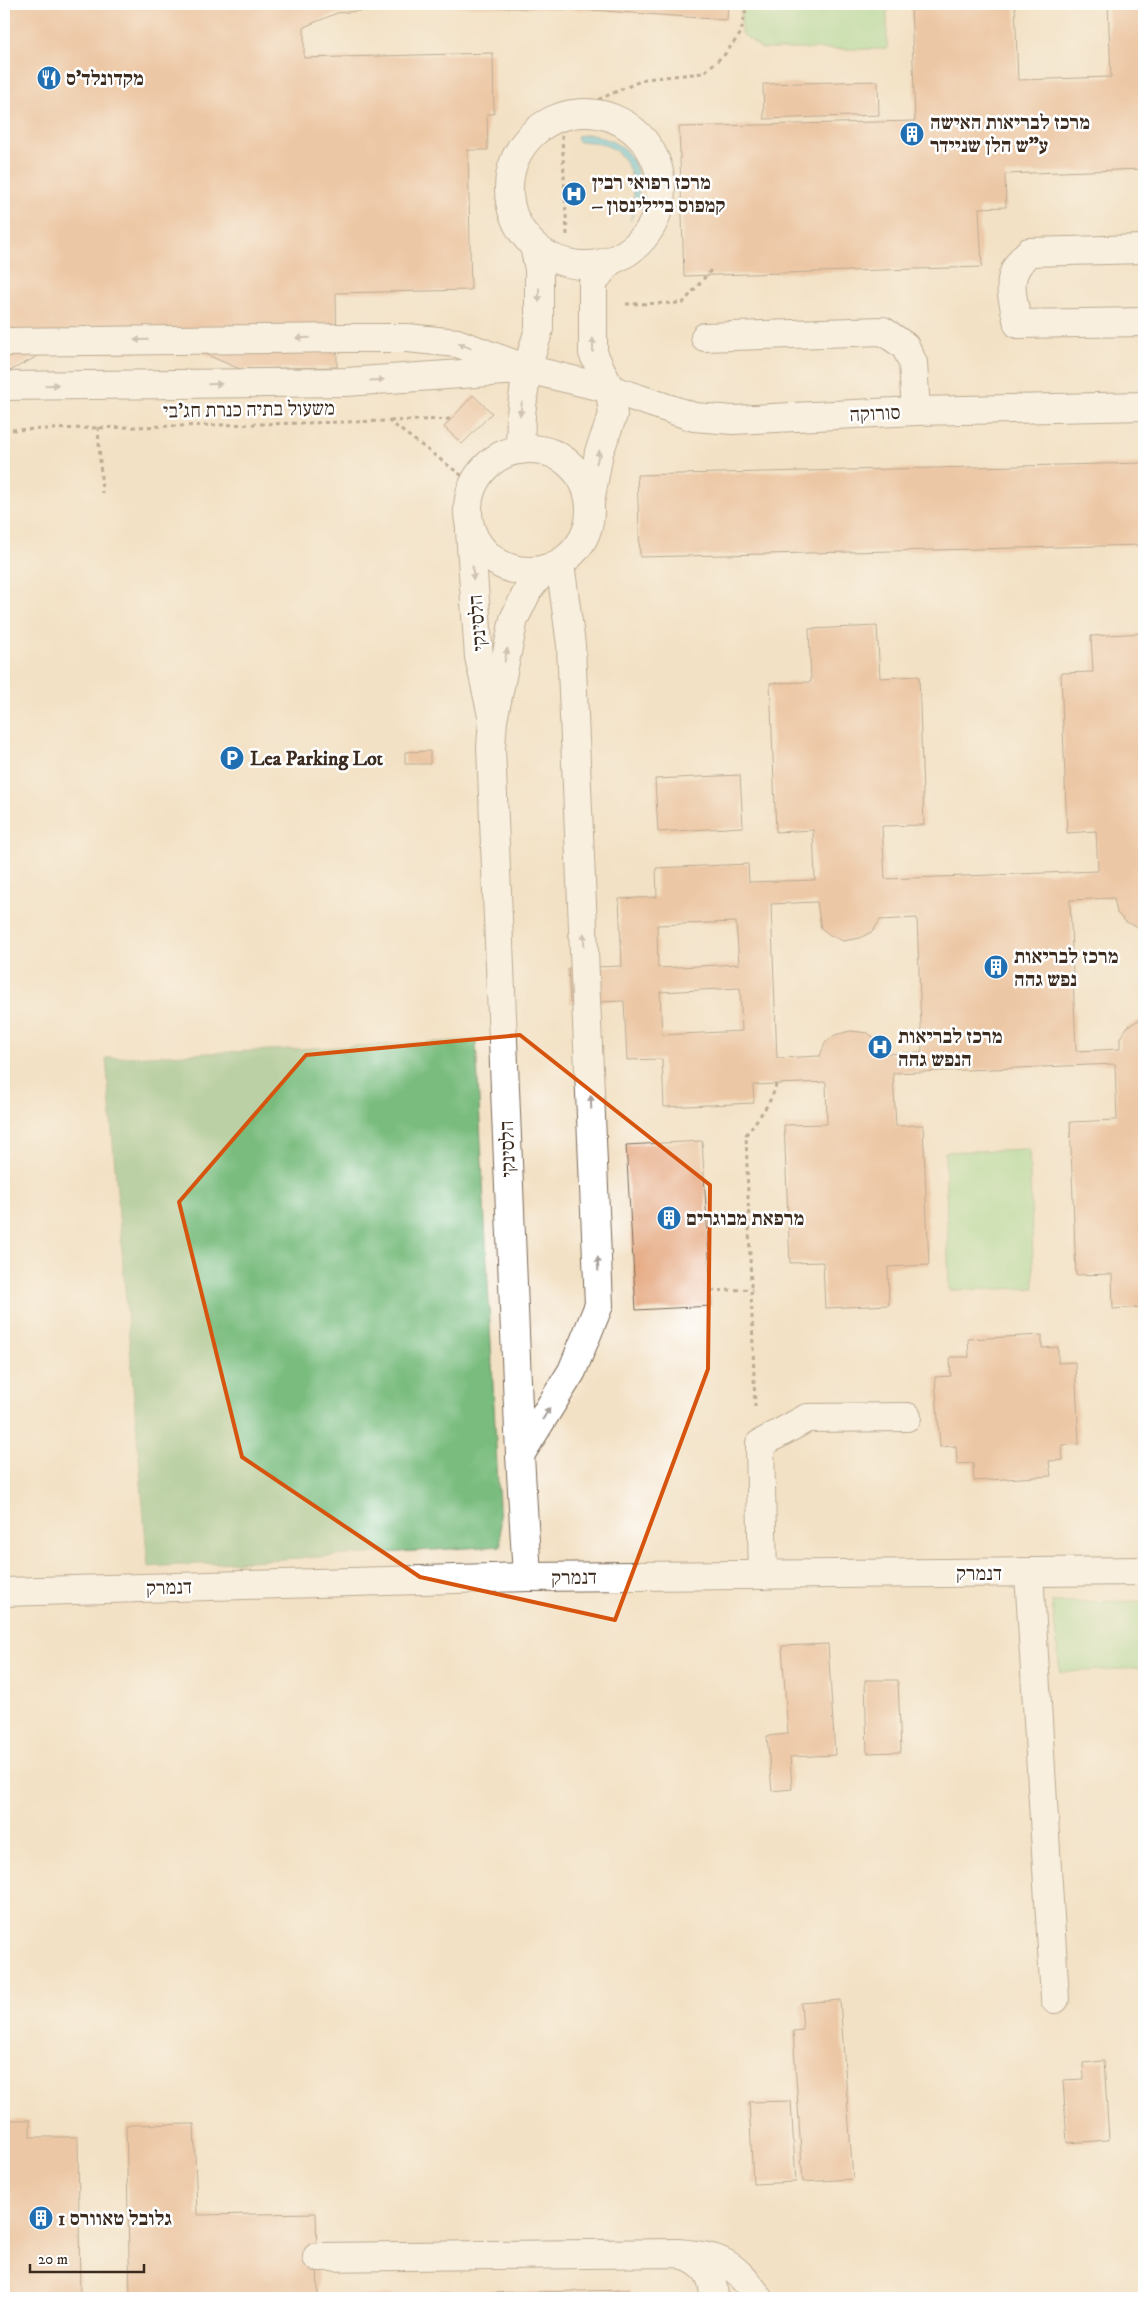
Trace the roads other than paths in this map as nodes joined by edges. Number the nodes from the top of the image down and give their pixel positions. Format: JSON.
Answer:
{"nodes":[{"id":1,"x":534,"y":246,"type":"junction"},
{"id":2,"x":1144,"y":249,"type":"edge"},
{"id":3,"x":608,"y":263,"type":"junction"},
{"id":4,"x":1144,"y":322,"type":"edge"},
{"id":5,"x":705,"y":337,"type":"dead end"},
{"id":6,"x":4,"y":342,"type":"edge"},
{"id":7,"x":527,"y":369,"type":"junction"},
{"id":8,"x":4,"y":386,"type":"edge"},
{"id":9,"x":610,"y":390,"type":"junction"},
{"id":10,"x":1144,"y":406,"type":"edge"},
{"id":11,"x":916,"y":411,"type":"junction"},
{"id":12,"x":520,"y":450,"type":"junction"},
{"id":13,"x":590,"y":505,"type":"junction"},
{"id":14,"x":469,"y":524,"type":"junction"},
{"id":15,"x":553,"y":566,"type":"junction"},
{"id":16,"x":493,"y":720,"type":"junction"},
{"id":17,"x":906,"y":1417,"type":"dead end"},
{"id":18,"x":520,"y":1456,"type":"junction"},
{"id":19,"x":1144,"y":1571,"type":"edge"},
{"id":20,"x":1029,"y":1573,"type":"junction"},
{"id":21,"x":763,"y":1575,"type":"junction"},
{"id":22,"x":527,"y":1577,"type":"junction"},
{"id":23,"x":4,"y":1590,"type":"edge"},
{"id":24,"x":1054,"y":1999,"type":"dead end"},
{"id":25,"x":676,"y":2253,"type":"junction"},
{"id":26,"x":317,"y":2258,"type":"dead end"},
{"id":27,"x":714,"y":2298,"type":"edge"},
{"id":28,"x":760,"y":2298,"type":"edge"}],
"edges":[{"from":1,"to":3,"type":"street"},
{"from":1,"to":3,"type":"street"},
{"from":1,"to":7,"type":"street","one_way":true},
{"from":2,"to":4,"type":"street"},
{"from":9,"to":3,"type":"street","one_way":true},
{"from":5,"to":11,"type":"street"},
{"from":7,"to":6,"type":"street","one_way":true},
{"from":8,"to":7,"type":"street","one_way":true},
{"from":7,"to":9,"type":"street","name":"סורוקה"},
{"from":7,"to":12,"type":"street","one_way":true},
{"from":9,"to":11,"type":"street","name":"סורוקה"},
{"from":13,"to":9,"type":"street","one_way":true},
{"from":10,"to":11,"type":"street","name":"סורוקה"},
{"from":12,"to":13,"type":"street"},
{"from":12,"to":14,"type":"street"},
{"from":13,"to":15,"type":"street"},
{"from":14,"to":15,"type":"street"},
{"from":14,"to":16,"type":"street","name":"הלסינקי","one_way":true},
{"from":16,"to":15,"type":"street","name":"הלסינקי","one_way":true},
{"from":18,"to":15,"type":"street","one_way":true},
{"from":16,"to":18,"type":"street","name":"הלסינקי"},
{"from":17,"to":21,"type":"street"},
{"from":18,"to":22,"type":"street","name":"הלסינקי"},
{"from":19,"to":20,"type":"street","name":"דנמרק"},
{"from":20,"to":21,"type":"street","name":"דנמרק"},
{"from":20,"to":24,"type":"street"},
{"from":21,"to":22,"type":"street","name":"דנמרק"},
{"from":22,"to":23,"type":"street","name":"דנמרק"},
{"from":25,"to":26,"type":"street"},
{"from":25,"to":27,"type":"street"},
{"from":25,"to":28,"type":"street"}]}
